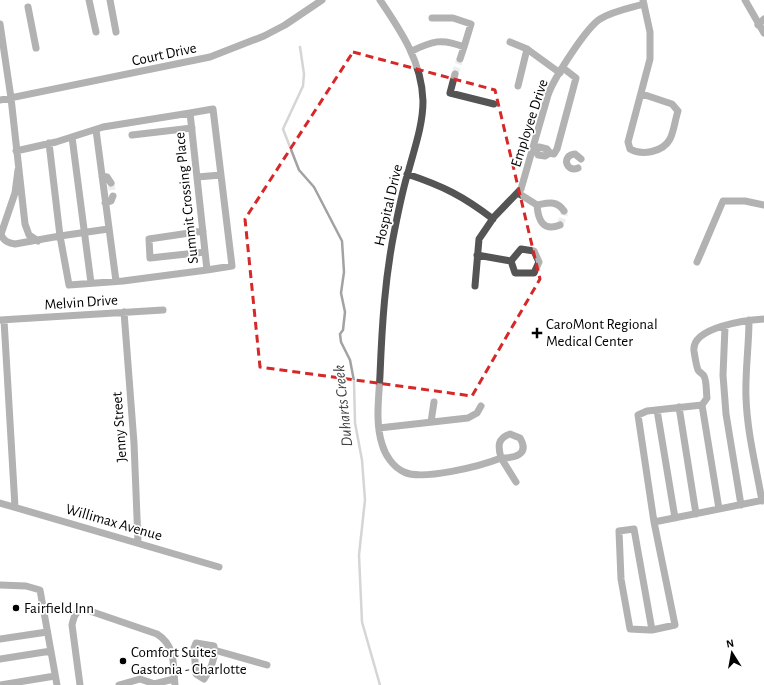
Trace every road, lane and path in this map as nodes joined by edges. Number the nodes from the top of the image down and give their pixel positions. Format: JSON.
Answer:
{"nodes":[{"id":1,"x":89,"y":0,"type":"edge"},
{"id":2,"x":110,"y":0,"type":"edge"},
{"id":3,"x":322,"y":0,"type":"edge"},
{"id":4,"x":380,"y":0,"type":"edge"},
{"id":5,"x":745,"y":0,"type":"edge"},
{"id":6,"x":644,"y":2,"type":"edge"},
{"id":7,"x":28,"y":7,"type":"dead end"},
{"id":8,"x":432,"y":18,"type":"dead end"},
{"id":9,"x":764,"y":19,"type":"edge"},
{"id":10,"x":0,"y":24,"type":"edge"},
{"id":11,"x":758,"y":25,"type":"junction"},
{"id":12,"x":96,"y":32,"type":"dead end"},
{"id":13,"x":116,"y":32,"type":"dead end"},
{"id":14,"x":764,"y":32,"type":"edge"},
{"id":15,"x":510,"y":42,"type":"dead end"},
{"id":16,"x":464,"y":47,"type":"junction"},
{"id":17,"x":36,"y":48,"type":"dead end"},
{"id":18,"x":527,"y":49,"type":"junction"},
{"id":19,"x":412,"y":51,"type":"junction"},
{"id":20,"x":460,"y":59,"type":"tunnel mouth"},
{"id":21,"x":561,"y":70,"type":"junction"},
{"id":22,"x":455,"y":74,"type":"tunnel mouth"},
{"id":23,"x":518,"y":86,"type":"dead end"},
{"id":24,"x":642,"y":94,"type":"junction"},
{"id":25,"x":11,"y":98,"type":"junction"},
{"id":26,"x":0,"y":100,"type":"edge"},
{"id":27,"x":494,"y":104,"type":"dead end"},
{"id":28,"x":190,"y":113,"type":"junction"},
{"id":29,"x":192,"y":128,"type":"junction"},
{"id":30,"x":96,"y":130,"type":"junction"},
{"id":31,"x":132,"y":135,"type":"dead end"},
{"id":32,"x":72,"y":137,"type":"junction"},
{"id":33,"x":49,"y":143,"type":"junction"},
{"id":34,"x":16,"y":150,"type":"junction"},
{"id":35,"x":534,"y":150,"type":"junction"},
{"id":36,"x":552,"y":154,"type":"junction"},
{"id":37,"x":567,"y":158,"type":"junction"},
{"id":38,"x":581,"y":160,"type":"dead end"},
{"id":39,"x":578,"y":168,"type":"dead end"},
{"id":40,"x":18,"y":170,"type":"junction"},
{"id":41,"x":407,"y":174,"type":"junction"},
{"id":42,"x":221,"y":175,"type":"junction"},
{"id":43,"x":102,"y":176,"type":"junction"},
{"id":44,"x":197,"y":177,"type":"junction"},
{"id":45,"x":111,"y":183,"type":"tunnel mouth"},
{"id":46,"x":518,"y":193,"type":"junction"},
{"id":47,"x":113,"y":196,"type":"dead end"},
{"id":48,"x":105,"y":203,"type":"junction"},
{"id":49,"x":537,"y":205,"type":"junction"},
{"id":50,"x":764,"y":205,"type":"edge"},
{"id":51,"x":564,"y":211,"type":"dead end"},
{"id":52,"x":493,"y":219,"type":"junction"},
{"id":53,"x":560,"y":225,"type":"dead end"},
{"id":54,"x":108,"y":230,"type":"junction"},
{"id":55,"x":203,"y":231,"type":"junction"},
{"id":56,"x":85,"y":232,"type":"junction"},
{"id":57,"x":60,"y":236,"type":"junction"},
{"id":58,"x":38,"y":241,"type":"junction"},
{"id":59,"x":204,"y":252,"type":"junction"},
{"id":60,"x":477,"y":255,"type":"junction"},
{"id":61,"x":511,"y":261,"type":"dead end"},
{"id":62,"x":697,"y":262,"type":"dead end"},
{"id":63,"x":207,"y":270,"type":"junction"},
{"id":64,"x":116,"y":281,"type":"junction"},
{"id":65,"x":91,"y":283,"type":"junction"},
{"id":66,"x":475,"y":286,"type":"dead end"},
{"id":67,"x":163,"y":310,"type":"dead end"},
{"id":68,"x":124,"y":312,"type":"junction"},
{"id":69,"x":764,"y":319,"type":"edge"},
{"id":70,"x":2,"y":320,"type":"edge"},
{"id":71,"x":749,"y":320,"type":"junction"},
{"id":72,"x":724,"y":326,"type":"junction"},
{"id":73,"x":434,"y":402,"type":"dead end"},
{"id":74,"x":702,"y":405,"type":"junction"},
{"id":75,"x":481,"y":406,"type":"dead end"},
{"id":76,"x":679,"y":407,"type":"junction"},
{"id":77,"x":657,"y":410,"type":"junction"},
{"id":78,"x":431,"y":422,"type":"junction"},
{"id":79,"x":379,"y":428,"type":"junction"},
{"id":80,"x":516,"y":482,"type":"dead end"},
{"id":81,"x":763,"y":500,"type":"edge"},
{"id":82,"x":0,"y":503,"type":"edge"},
{"id":83,"x":741,"y":505,"type":"junction"},
{"id":84,"x":15,"y":507,"type":"junction"},
{"id":85,"x":719,"y":509,"type":"junction"},
{"id":86,"x":696,"y":514,"type":"junction"},
{"id":87,"x":675,"y":518,"type":"junction"},
{"id":88,"x":654,"y":522,"type":"junction"},
{"id":89,"x":138,"y":542,"type":"junction"},
{"id":90,"x":219,"y":567,"type":"dead end"},
{"id":91,"x":0,"y":585,"type":"edge"},
{"id":92,"x":652,"y":630,"type":"junction"},
{"id":93,"x":47,"y":632,"type":"junction"},
{"id":94,"x":0,"y":639,"type":"edge"},
{"id":95,"x":214,"y":650,"type":"junction"},
{"id":96,"x":51,"y":651,"type":"junction"},
{"id":97,"x":0,"y":659,"type":"edge"},
{"id":98,"x":267,"y":665,"type":"dead end"},
{"id":99,"x":55,"y":676,"type":"junction"},
{"id":100,"x":174,"y":682,"type":"edge"},
{"id":101,"x":204,"y":682,"type":"edge"},
{"id":102,"x":151,"y":684,"type":"edge"},
{"id":103,"x":0,"y":685,"type":"edge"},
{"id":104,"x":56,"y":685,"type":"edge"},
{"id":105,"x":80,"y":685,"type":"edge"},
{"id":106,"x":119,"y":685,"type":"edge"}],
"edges":[{"from":1,"to":12,"type":"street"},
{"from":2,"to":13,"type":"street"},
{"from":3,"to":25,"type":"street","name":"Court Drive"},
{"from":4,"to":19,"type":"street","name":"Hospital Drive"},
{"from":5,"to":11,"type":"street"},
{"from":6,"to":21,"type":"street","name":"Employee Drive"},
{"from":6,"to":24,"type":"street","name":"Employee Drive"},
{"from":7,"to":17,"type":"street"},
{"from":8,"to":16,"type":"street"},
{"from":9,"to":11,"type":"street"},
{"from":10,"to":25,"type":"street"},
{"from":11,"to":14,"type":"street"},
{"from":15,"to":18,"type":"street"},
{"from":16,"to":19,"type":"street"},
{"from":16,"to":20,"type":"street"},
{"from":18,"to":21,"type":"street"},
{"from":18,"to":23,"type":"street"},
{"from":19,"to":41,"type":"street","name":"Hospital Drive"},
{"from":21,"to":35,"type":"street","name":"Employee Drive"},
{"from":21,"to":36,"type":"street"},
{"from":22,"to":27,"type":"street"},
{"from":24,"to":24,"type":"street","name":"Employee Drive"},
{"from":25,"to":26,"type":"street","name":"Court Drive"},
{"from":25,"to":34,"type":"street"},
{"from":28,"to":29,"type":"street","name":"Summit Crossing Place"},
{"from":28,"to":30,"type":"street","name":"Summit Crossing Place"},
{"from":28,"to":42,"type":"street"},
{"from":29,"to":31,"type":"street"},
{"from":29,"to":44,"type":"street","name":"Summit Crossing Place"},
{"from":30,"to":32,"type":"street","name":"Summit Crossing Place"},
{"from":30,"to":43,"type":"street"},
{"from":32,"to":33,"type":"street","name":"Summit Crossing Place"},
{"from":32,"to":56,"type":"street"},
{"from":33,"to":34,"type":"street","name":"Summit Crossing Place"},
{"from":33,"to":57,"type":"street"},
{"from":34,"to":40,"type":"street"},
{"from":35,"to":36,"type":"street"},
{"from":35,"to":46,"type":"street","name":"Employee Drive"},
{"from":36,"to":37,"type":"street"},
{"from":37,"to":38,"type":"street"},
{"from":37,"to":39,"type":"street"},
{"from":40,"to":58,"type":"street"},
{"from":40,"to":58,"type":"street"},
{"from":41,"to":52,"type":"street"},
{"from":41,"to":79,"type":"street","name":"Hospital Drive"},
{"from":42,"to":44,"type":"street"},
{"from":42,"to":63,"type":"street"},
{"from":43,"to":45,"type":"street"},
{"from":43,"to":48,"type":"street"},
{"from":44,"to":55,"type":"street","name":"Summit Crossing Place"},
{"from":46,"to":49,"type":"street"},
{"from":46,"to":52,"type":"street","name":"Employee Drive"},
{"from":47,"to":48,"type":"street"},
{"from":48,"to":54,"type":"street"},
{"from":49,"to":51,"type":"street"},
{"from":49,"to":53,"type":"street"},
{"from":50,"to":62,"type":"street"},
{"from":52,"to":60,"type":"street","name":"Employee Drive"},
{"from":54,"to":56,"type":"street"},
{"from":54,"to":64,"type":"street"},
{"from":55,"to":59,"type":"street","name":"Summit Crossing Place"},
{"from":55,"to":59,"type":"street"},
{"from":56,"to":57,"type":"street"},
{"from":56,"to":65,"type":"street"},
{"from":57,"to":58,"type":"street"},
{"from":57,"to":65,"type":"street","name":"Summit Crossing Place"},
{"from":59,"to":63,"type":"street","name":"Summit Crossing Place"},
{"from":60,"to":61,"type":"street"},
{"from":60,"to":66,"type":"street"},
{"from":63,"to":64,"type":"street","name":"Summit Crossing Place"},
{"from":64,"to":65,"type":"street","name":"Summit Crossing Place"},
{"from":67,"to":68,"type":"street","name":"Melvin Drive"},
{"from":68,"to":70,"type":"street","name":"Melvin Drive"},
{"from":68,"to":89,"type":"street","name":"Jenny Street"},
{"from":69,"to":71,"type":"street"},
{"from":70,"to":84,"type":"street"},
{"from":71,"to":72,"type":"street"},
{"from":71,"to":81,"type":"street"},
{"from":72,"to":74,"type":"street"},
{"from":72,"to":83,"type":"street"},
{"from":73,"to":78,"type":"street"},
{"from":74,"to":76,"type":"street"},
{"from":74,"to":85,"type":"street"},
{"from":75,"to":78,"type":"street"},
{"from":76,"to":77,"type":"street"},
{"from":76,"to":86,"type":"street"},
{"from":77,"to":87,"type":"street"},
{"from":77,"to":88,"type":"street"},
{"from":78,"to":79,"type":"street"},
{"from":79,"to":80,"type":"street","name":"Hospital Drive"},
{"from":81,"to":83,"type":"street"},
{"from":82,"to":84,"type":"street","name":"Willimax Avenue"},
{"from":83,"to":85,"type":"street"},
{"from":84,"to":89,"type":"street","name":"Willimax Avenue"},
{"from":85,"to":86,"type":"street"},
{"from":86,"to":87,"type":"street"},
{"from":87,"to":88,"type":"street"},
{"from":88,"to":92,"type":"street"},
{"from":89,"to":90,"type":"street","name":"Willimax Avenue"},
{"from":91,"to":93,"type":"street"},
{"from":92,"to":92,"type":"street"},
{"from":93,"to":94,"type":"street"},
{"from":93,"to":96,"type":"street"},
{"from":95,"to":98,"type":"street"},
{"from":95,"to":101,"type":"street"},
{"from":95,"to":101,"type":"street"},
{"from":96,"to":97,"type":"street"},
{"from":96,"to":99,"type":"street"},
{"from":99,"to":103,"type":"street"},
{"from":99,"to":104,"type":"street"},
{"from":100,"to":102,"type":"street"},
{"from":100,"to":105,"type":"street"},
{"from":102,"to":106,"type":"street"}]}
